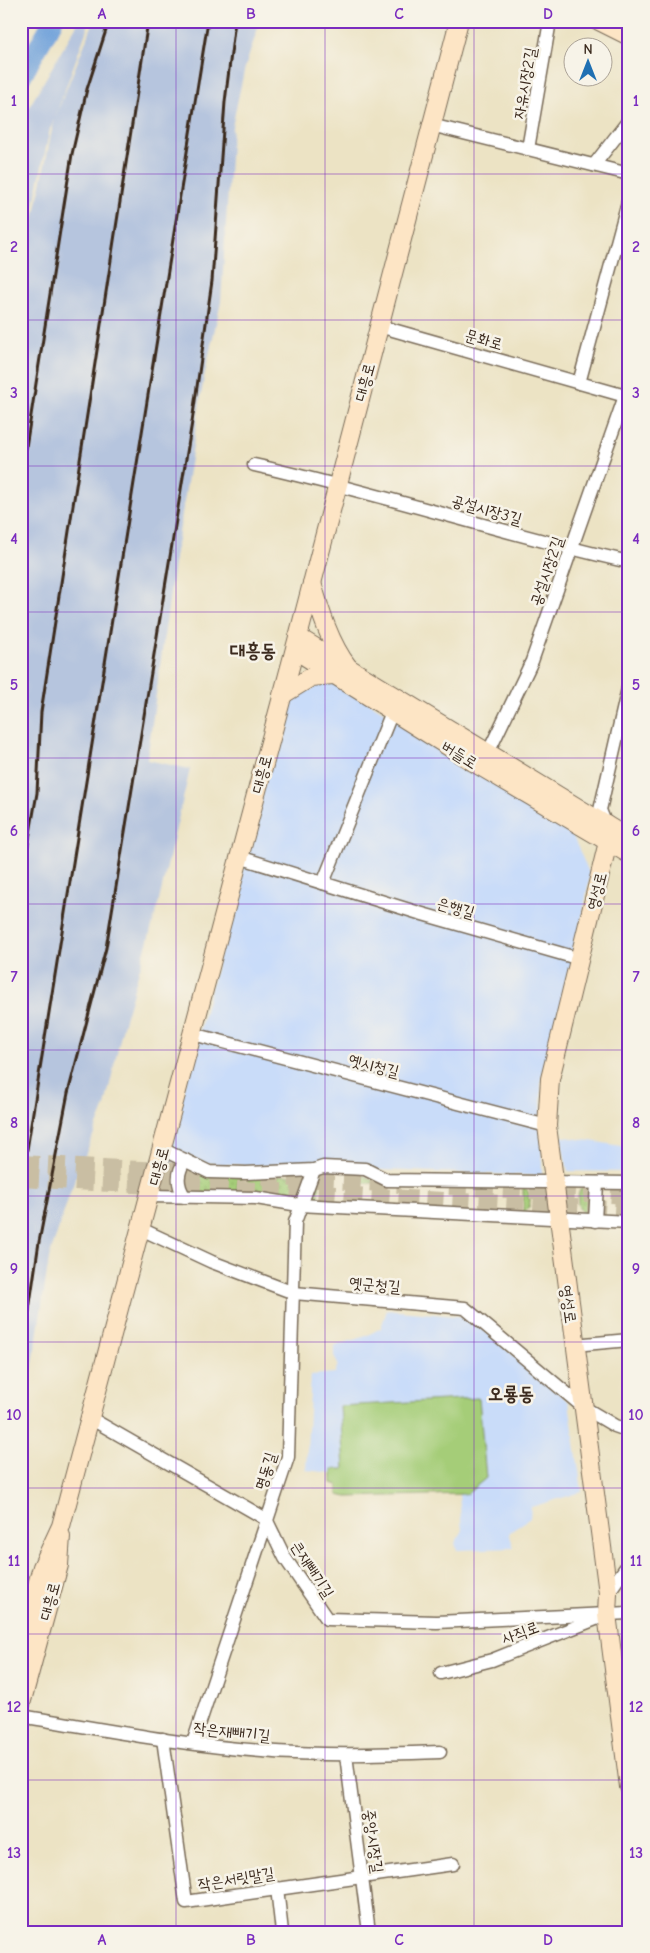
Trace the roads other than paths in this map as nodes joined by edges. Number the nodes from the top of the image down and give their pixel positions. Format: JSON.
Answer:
{"nodes":[{"id":1,"x":459,"y":21,"type":"edge"},
{"id":2,"x":550,"y":21,"type":"edge"},
{"id":3,"x":599,"y":21,"type":"edge"},
{"id":4,"x":629,"y":36,"type":"edge"},
{"id":5,"x":629,"y":120,"type":"edge"},
{"id":6,"x":432,"y":125,"type":"junction"},
{"id":7,"x":528,"y":149,"type":"junction"},
{"id":8,"x":594,"y":165,"type":"junction"},
{"id":9,"x":629,"y":174,"type":"edge"},
{"id":10,"x":629,"y":198,"type":"edge"},
{"id":11,"x":379,"y":326,"type":"junction"},
{"id":12,"x":579,"y":383,"type":"junction"},
{"id":13,"x":627,"y":396,"type":"edge"},
{"id":14,"x":254,"y":465,"type":"dead end"},
{"id":15,"x":337,"y":484,"type":"junction"},
{"id":16,"x":570,"y":549,"type":"junction"},
{"id":17,"x":629,"y":562,"type":"edge"},
{"id":18,"x":312,"y":583,"type":"junction"},
{"id":19,"x":296,"y":643,"type":"junction"},
{"id":20,"x":349,"y":669,"type":"junction"},
{"id":21,"x":333,"y":675,"type":"junction"},
{"id":22,"x":629,"y":684,"type":"edge"},
{"id":23,"x":282,"y":695,"type":"junction"},
{"id":24,"x":392,"y":712,"type":"junction"},
{"id":25,"x":488,"y":753,"type":"junction"},
{"id":26,"x":607,"y":834,"type":"junction"},
{"id":27,"x":629,"y":839,"type":"edge"},
{"id":28,"x":629,"y":854,"type":"edge"},
{"id":29,"x":239,"y":857,"type":"junction"},
{"id":30,"x":323,"y":883,"type":"junction"},
{"id":31,"x":580,"y":959,"type":"junction"},
{"id":32,"x":193,"y":1034,"type":"junction"},
{"id":33,"x":547,"y":1126,"type":"junction"},
{"id":34,"x":162,"y":1149,"type":"junction"},
{"id":35,"x":185,"y":1160,"type":"junction"},
{"id":36,"x":314,"y":1170,"type":"junction"},
{"id":37,"x":553,"y":1182,"type":"junction"},
{"id":38,"x":597,"y":1183,"type":"junction"},
{"id":39,"x":629,"y":1183,"type":"edge"},
{"id":40,"x":150,"y":1196,"type":"junction"},
{"id":41,"x":185,"y":1197,"type":"junction"},
{"id":42,"x":299,"y":1205,"type":"junction"},
{"id":43,"x":558,"y":1219,"type":"junction"},
{"id":44,"x":595,"y":1220,"type":"junction"},
{"id":45,"x":629,"y":1222,"type":"edge"},
{"id":46,"x":141,"y":1229,"type":"junction"},
{"id":47,"x":294,"y":1293,"type":"junction"},
{"id":48,"x":629,"y":1340,"type":"edge"},
{"id":49,"x":574,"y":1345,"type":"junction"},
{"id":50,"x":583,"y":1407,"type":"junction"},
{"id":51,"x":90,"y":1418,"type":"junction"},
{"id":52,"x":629,"y":1431,"type":"edge"},
{"id":53,"x":266,"y":1519,"type":"junction"},
{"id":54,"x":61,"y":1526,"type":"junction"},
{"id":55,"x":629,"y":1563,"type":"edge"},
{"id":56,"x":608,"y":1593,"type":"junction"},
{"id":57,"x":629,"y":1613,"type":"edge"},
{"id":58,"x":607,"y":1614,"type":"junction"},
{"id":59,"x":21,"y":1643,"type":"edge"},
{"id":60,"x":441,"y":1673,"type":"dead end"},
{"id":61,"x":21,"y":1676,"type":"edge"},
{"id":62,"x":21,"y":1704,"type":"edge"},
{"id":63,"x":21,"y":1716,"type":"edge"},
{"id":64,"x":625,"y":1722,"type":"edge"},
{"id":65,"x":163,"y":1739,"type":"junction"},
{"id":66,"x":193,"y":1742,"type":"junction"},
{"id":67,"x":440,"y":1752,"type":"dead end"},
{"id":68,"x":346,"y":1754,"type":"junction"},
{"id":69,"x":629,"y":1787,"type":"edge"},
{"id":70,"x":453,"y":1864,"type":"dead end"},
{"id":71,"x":362,"y":1876,"type":"junction"},
{"id":72,"x":277,"y":1888,"type":"junction"},
{"id":73,"x":282,"y":1932,"type":"edge"},
{"id":74,"x":369,"y":1932,"type":"edge"}],
"edges":[{"from":1,"to":6,"type":"street","name":"대흥로"},
{"from":2,"to":7,"type":"street","name":"자유시장2길"},
{"from":3,"to":4,"type":"street"},
{"from":5,"to":8,"type":"street"},
{"from":6,"to":7,"type":"street"},
{"from":6,"to":11,"type":"street","name":"대흥로"},
{"from":7,"to":8,"type":"street"},
{"from":8,"to":9,"type":"street"},
{"from":10,"to":12,"type":"street"},
{"from":11,"to":12,"type":"street","name":"문화로"},
{"from":11,"to":15,"type":"street","name":"대흥로"},
{"from":12,"to":13,"type":"street","name":"문화로"},
{"from":13,"to":16,"type":"street","name":"공설시장2길"},
{"from":14,"to":15,"type":"street","name":"공설시장3길"},
{"from":15,"to":16,"type":"street","name":"공설시장3길"},
{"from":15,"to":18,"type":"street","name":"대흥로"},
{"from":16,"to":17,"type":"street","name":"공설시장3길"},
{"from":16,"to":25,"type":"street","name":"공설시장2길"},
{"from":18,"to":19,"type":"street","name":"대흥로"},
{"from":18,"to":20,"type":"street"},
{"from":19,"to":20,"type":"street","name":"버들로"},
{"from":19,"to":21,"type":"street","name":"버들로"},
{"from":19,"to":23,"type":"street","name":"대흥로"},
{"from":20,"to":25,"type":"street","name":"버들로"},
{"from":21,"to":23,"type":"street"},
{"from":21,"to":24,"type":"street","name":"버들로"},
{"from":22,"to":26,"type":"street"},
{"from":23,"to":29,"type":"street","name":"대흥로"},
{"from":24,"to":26,"type":"street","name":"버들로"},
{"from":24,"to":30,"type":"street"},
{"from":25,"to":26,"type":"street","name":"버들로"},
{"from":26,"to":27,"type":"street","name":"버들로"},
{"from":26,"to":28,"type":"street","name":"버들로"},
{"from":26,"to":31,"type":"street","name":"영성로"},
{"from":29,"to":30,"type":"street","name":"은행길"},
{"from":29,"to":32,"type":"street","name":"대흥로"},
{"from":30,"to":31,"type":"street","name":"은행길"},
{"from":31,"to":33,"type":"street","name":"영성로"},
{"from":32,"to":33,"type":"street","name":"옛시청길"},
{"from":32,"to":34,"type":"street","name":"대흥로"},
{"from":33,"to":37,"type":"street","name":"영성로"},
{"from":34,"to":35,"type":"street"},
{"from":34,"to":40,"type":"street","name":"대흥로"},
{"from":35,"to":36,"type":"street"},
{"from":35,"to":41,"type":"street"},
{"from":36,"to":37,"type":"street"},
{"from":36,"to":42,"type":"street","name":"명동길"},
{"from":37,"to":38,"type":"street"},
{"from":37,"to":43,"type":"street","name":"영성로"},
{"from":38,"to":39,"type":"street"},
{"from":38,"to":44,"type":"street"},
{"from":40,"to":41,"type":"street"},
{"from":40,"to":46,"type":"street","name":"대흥로"},
{"from":41,"to":42,"type":"street"},
{"from":42,"to":43,"type":"street"},
{"from":42,"to":47,"type":"street","name":"명동길"},
{"from":43,"to":44,"type":"street"},
{"from":43,"to":49,"type":"street","name":"영성로"},
{"from":44,"to":45,"type":"street"},
{"from":46,"to":47,"type":"street","name":"옛군청길"},
{"from":46,"to":51,"type":"street","name":"대흥로"},
{"from":47,"to":50,"type":"street","name":"옛군청길"},
{"from":47,"to":53,"type":"street","name":"명동길"},
{"from":48,"to":49,"type":"street"},
{"from":49,"to":50,"type":"street","name":"영성로"},
{"from":50,"to":52,"type":"street","name":"옛군청길"},
{"from":50,"to":56,"type":"street","name":"영성로"},
{"from":51,"to":53,"type":"street"},
{"from":51,"to":54,"type":"street","name":"대흥로"},
{"from":53,"to":58,"type":"street","name":"큰재빼기길"},
{"from":53,"to":66,"type":"street","name":"명동길"},
{"from":54,"to":59,"type":"street","name":"대흥로"},
{"from":54,"to":61,"type":"street"},
{"from":54,"to":62,"type":"street","name":"대흥로"},
{"from":55,"to":56,"type":"street"},
{"from":56,"to":58,"type":"street","name":"영성로"},
{"from":57,"to":58,"type":"street"},
{"from":58,"to":60,"type":"street","name":"사직로"},
{"from":58,"to":64,"type":"street","name":"영성로"},
{"from":63,"to":65,"type":"street","name":"작은재빼기길"},
{"from":64,"to":69,"type":"street","name":"영성로"},
{"from":65,"to":66,"type":"street","name":"작은재빼기길"},
{"from":65,"to":72,"type":"street","name":"작은서릿말길"},
{"from":66,"to":68,"type":"street","name":"작은재빼기길"},
{"from":67,"to":68,"type":"street","name":"작은재빼기길"},
{"from":68,"to":71,"type":"street","name":"중앙시장길"},
{"from":70,"to":71,"type":"street","name":"작은서릿말길"},
{"from":71,"to":72,"type":"street","name":"작은서릿말길"},
{"from":71,"to":74,"type":"street","name":"중앙시장길"},
{"from":72,"to":73,"type":"street"}]}
